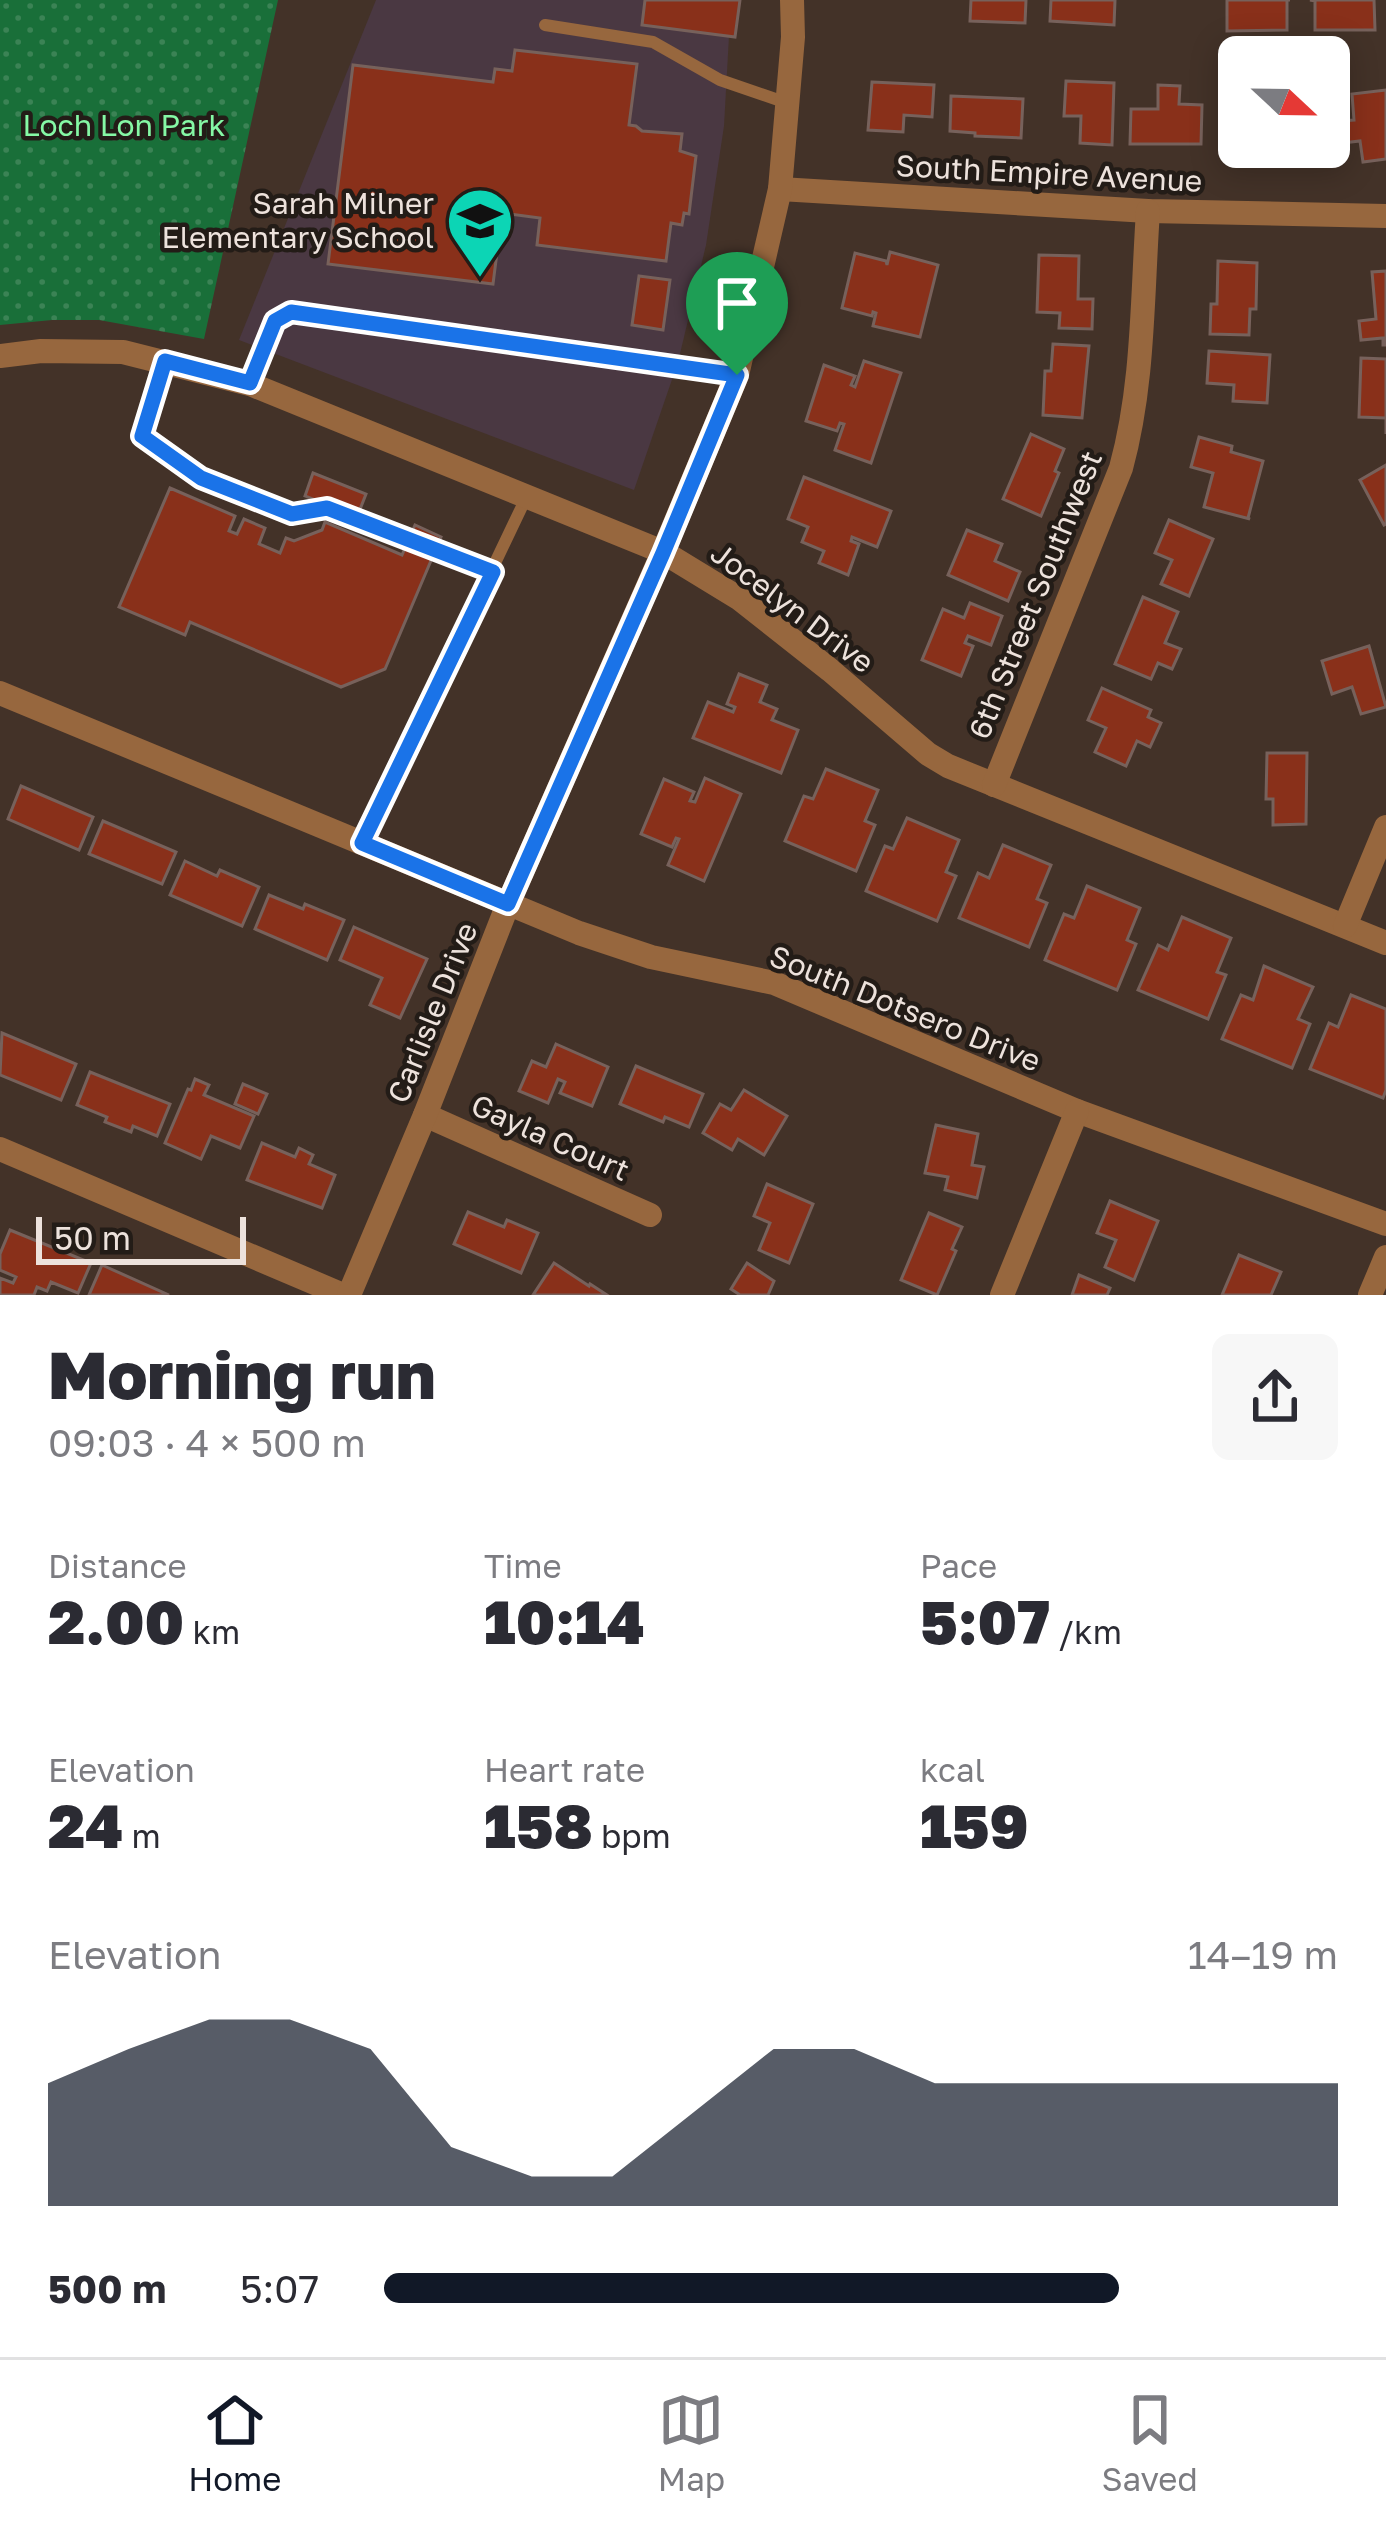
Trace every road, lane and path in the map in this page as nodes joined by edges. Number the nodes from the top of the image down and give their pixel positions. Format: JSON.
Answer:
{"nodes":[{"id":1,"x":792,"y":0,"type":"edge"},
{"id":2,"x":545,"y":25,"type":"dead end"},
{"id":3,"x":787,"y":103,"type":"junction"},
{"id":4,"x":780,"y":190,"type":"junction"},
{"id":5,"x":1148,"y":211,"type":"junction"},
{"id":6,"x":1386,"y":216,"type":"edge"},
{"id":7,"x":0,"y":356,"type":"edge"},
{"id":8,"x":165,"y":361,"type":"junction"},
{"id":9,"x":737,"y":375,"type":"junction"},
{"id":10,"x":250,"y":383,"type":"junction"},
{"id":11,"x":526,"y":496,"type":"junction"},
{"id":12,"x":663,"y":553,"type":"junction"},
{"id":13,"x":493,"y":572,"type":"junction"},
{"id":14,"x":0,"y":693,"type":"edge"},
{"id":15,"x":994,"y":785,"type":"junction"},
{"id":16,"x":1386,"y":827,"type":"edge"},
{"id":17,"x":362,"y":843,"type":"junction"},
{"id":18,"x":508,"y":904,"type":"junction"},
{"id":19,"x":1346,"y":926,"type":"junction"},
{"id":20,"x":1386,"y":943,"type":"edge"},
{"id":21,"x":1077,"y":1112,"type":"junction"},
{"id":22,"x":425,"y":1115,"type":"junction"},
{"id":23,"x":0,"y":1149,"type":"edge"},
{"id":24,"x":650,"y":1215,"type":"dead end"},
{"id":25,"x":1386,"y":1224,"type":"edge"},
{"id":26,"x":1386,"y":1257,"type":"edge"},
{"id":27,"x":346,"y":1295,"type":"edge"},
{"id":28,"x":1002,"y":1295,"type":"edge"},
{"id":29,"x":1370,"y":1295,"type":"edge"}],
"edges":[{"from":1,"to":3,"type":"street","name":"Carlisle Drive"},
{"from":2,"to":3,"type":"lane"},
{"from":3,"to":4,"type":"street","name":"Carlisle Drive"},
{"from":4,"to":5,"type":"street","name":"South Empire Avenue"},
{"from":4,"to":9,"type":"street","name":"Carlisle Drive"},
{"from":5,"to":6,"type":"street","name":"South Empire Avenue"},
{"from":5,"to":15,"type":"street","name":"6th Street Southwest"},
{"from":7,"to":8,"type":"street","name":"Jocelyn Drive"},
{"from":8,"to":10,"type":"street","name":"Jocelyn Drive"},
{"from":8,"to":13,"type":"lane"},
{"from":9,"to":10,"type":"lane"},
{"from":9,"to":12,"type":"street","name":"Carlisle Drive"},
{"from":10,"to":11,"type":"street","name":"Jocelyn Drive"},
{"from":11,"to":12,"type":"street","name":"Jocelyn Drive"},
{"from":11,"to":13,"type":"lane"},
{"from":12,"to":15,"type":"street","name":"Jocelyn Drive"},
{"from":12,"to":18,"type":"street","name":"Carlisle Drive"},
{"from":13,"to":17,"type":"lane"},
{"from":14,"to":17,"type":"street","name":"South Dotsero Drive"},
{"from":15,"to":19,"type":"street","name":"Jocelyn Drive"},
{"from":16,"to":19,"type":"street"},
{"from":17,"to":18,"type":"street","name":"South Dotsero Drive"},
{"from":18,"to":21,"type":"street","name":"South Dotsero Drive"},
{"from":18,"to":22,"type":"street","name":"Carlisle Drive"},
{"from":19,"to":20,"type":"street","name":"Jocelyn Drive"},
{"from":21,"to":25,"type":"street","name":"South Dotsero Drive"},
{"from":21,"to":28,"type":"street"},
{"from":22,"to":24,"type":"street","name":"Gayla Court"},
{"from":22,"to":27,"type":"street","name":"Carlisle Drive"},
{"from":23,"to":27,"type":"street"},
{"from":26,"to":29,"type":"street"}]}
